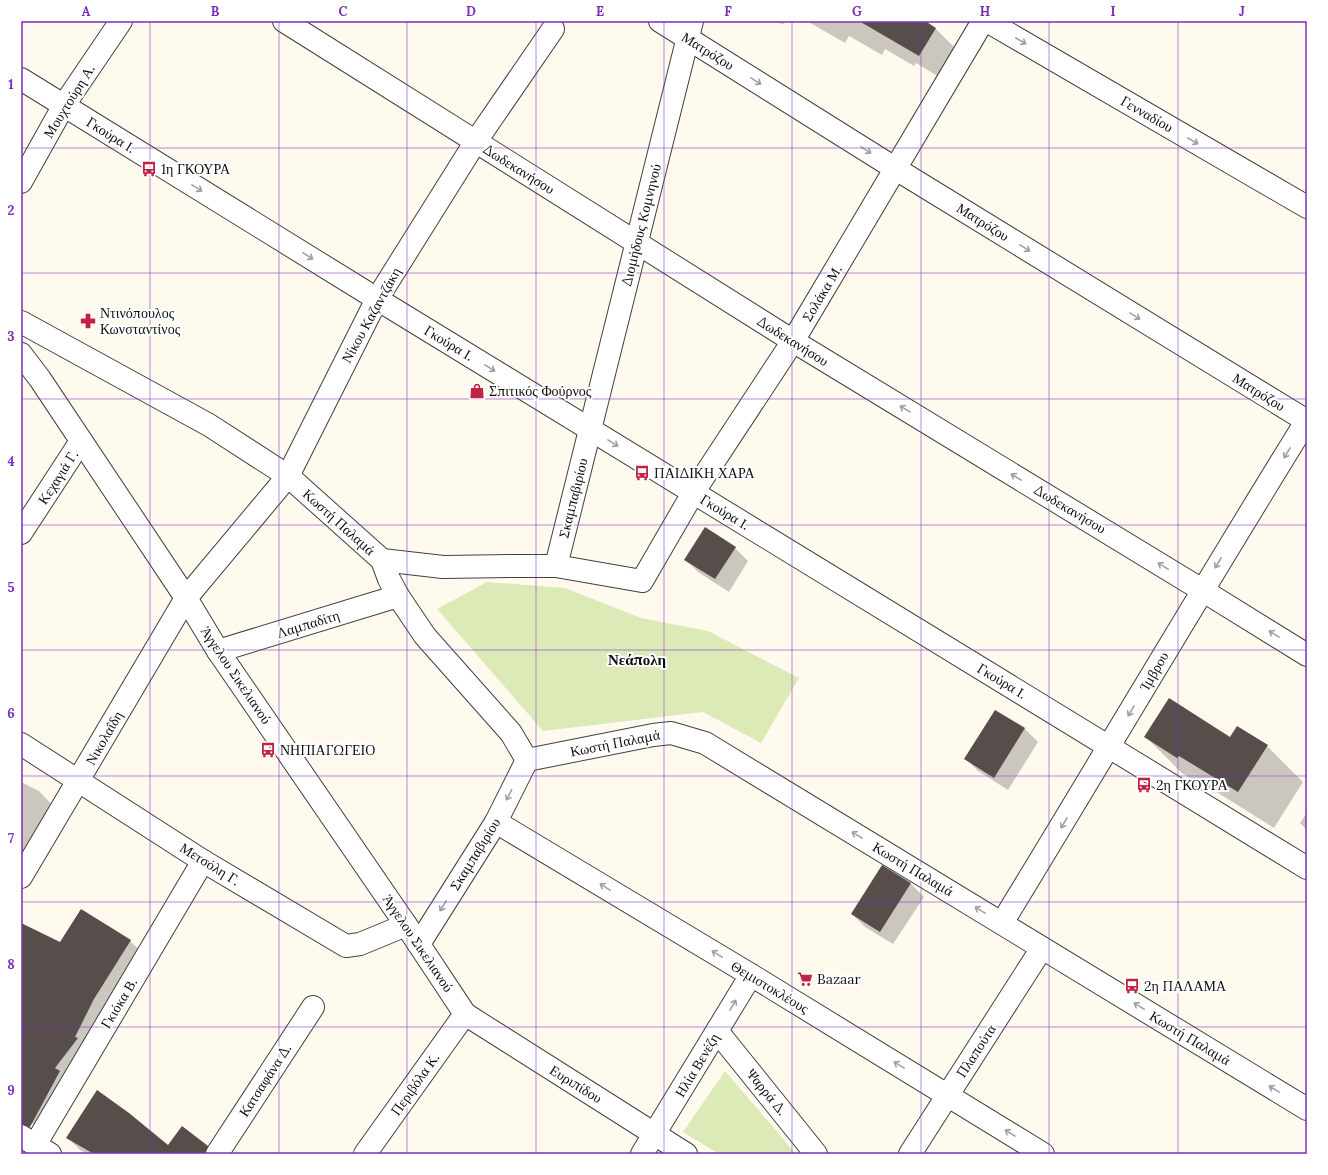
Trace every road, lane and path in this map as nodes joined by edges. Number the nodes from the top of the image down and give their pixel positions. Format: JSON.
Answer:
{"nodes":[{"id":1,"x":121,"y":21,"type":"edge"},
{"id":2,"x":284,"y":21,"type":"edge"},
{"id":3,"x":660,"y":21,"type":"edge"},
{"id":4,"x":983,"y":21,"type":"edge"},
{"id":5,"x":987,"y":21,"type":"edge"},
{"id":6,"x":553,"y":29,"type":"dead end"},
{"id":7,"x":690,"y":29,"type":"edge"},
{"id":8,"x":21,"y":79,"type":"edge"},
{"id":9,"x":64,"y":106,"type":"junction"},
{"id":10,"x":476,"y":141,"type":"junction"},
{"id":11,"x":896,"y":168,"type":"junction"},
{"id":12,"x":21,"y":182,"type":"edge"},
{"id":13,"x":1307,"y":207,"type":"edge"},
{"id":14,"x":637,"y":244,"type":"junction"},
{"id":15,"x":377,"y":299,"type":"junction"},
{"id":16,"x":21,"y":322,"type":"edge"},
{"id":17,"x":793,"y":341,"type":"junction"},
{"id":18,"x":21,"y":354,"type":"edge"},
{"id":19,"x":1307,"y":420,"type":"edge"},
{"id":20,"x":590,"y":429,"type":"junction"},
{"id":21,"x":81,"y":441,"type":"junction"},
{"id":22,"x":288,"y":476,"type":"junction"},
{"id":23,"x":693,"y":493,"type":"junction"},
{"id":24,"x":21,"y":533,"type":"edge"},
{"id":25,"x":382,"y":560,"type":"junction"},
{"id":26,"x":556,"y":566,"type":"junction"},
{"id":27,"x":1202,"y":590,"type":"junction"},
{"id":28,"x":398,"y":596,"type":"junction"},
{"id":29,"x":186,"y":598,"type":"junction"},
{"id":30,"x":218,"y":651,"type":"junction"},
{"id":31,"x":1307,"y":655,"type":"edge"},
{"id":32,"x":21,"y":744,"type":"edge"},
{"id":33,"x":1110,"y":747,"type":"junction"},
{"id":34,"x":527,"y":760,"type":"junction"},
{"id":35,"x":79,"y":781,"type":"junction"},
{"id":36,"x":496,"y":822,"type":"junction"},
{"id":37,"x":203,"y":861,"type":"junction"},
{"id":38,"x":1307,"y":868,"type":"edge"},
{"id":39,"x":21,"y":877,"type":"edge"},
{"id":40,"x":1002,"y":923,"type":"junction"},
{"id":41,"x":406,"y":925,"type":"junction"},
{"id":42,"x":419,"y":944,"type":"junction"},
{"id":43,"x":1042,"y":948,"type":"junction"},
{"id":44,"x":751,"y":975,"type":"junction"},
{"id":45,"x":313,"y":1007,"type":"dead end"},
{"id":46,"x":465,"y":1014,"type":"junction"},
{"id":47,"x":718,"y":1031,"type":"junction"},
{"id":48,"x":948,"y":1095,"type":"junction"},
{"id":49,"x":1307,"y":1109,"type":"edge"},
{"id":50,"x":655,"y":1134,"type":"junction"},
{"id":51,"x":35,"y":1145,"type":"edge"},
{"id":52,"x":217,"y":1154,"type":"edge"},
{"id":53,"x":366,"y":1154,"type":"edge"},
{"id":54,"x":642,"y":1154,"type":"edge"},
{"id":55,"x":686,"y":1154,"type":"edge"},
{"id":56,"x":816,"y":1154,"type":"edge"},
{"id":57,"x":910,"y":1154,"type":"edge"},
{"id":58,"x":1043,"y":1154,"type":"edge"}],
"edges":[{"from":1,"to":9,"type":"street","name":"Μουχτούρη Α."},
{"from":2,"to":10,"type":"street","name":"Δωδεκανήσου"},
{"from":3,"to":7,"type":"street","name":"Ματρόζου"},
{"from":4,"to":11,"type":"street","name":"Σολάκα Μ."},
{"from":5,"to":13,"type":"street","name":"Γενναδίου","one_way":true},
{"from":6,"to":10,"type":"street","name":"Νίκου Καζαντζάκη"},
{"from":7,"to":11,"type":"street","name":"Ματρόζου","one_way":true},
{"from":7,"to":14,"type":"street","name":"Διομήδους Κομνηνού"},
{"from":8,"to":9,"type":"street","name":"Γκούρα Ι."},
{"from":9,"to":12,"type":"street","name":"Μουχτούρη Α."},
{"from":9,"to":15,"type":"street","name":"Γκούρα Ι.","one_way":true},
{"from":10,"to":14,"type":"street","name":"Δωδεκανήσου"},
{"from":10,"to":15,"type":"street","name":"Νίκου Καζαντζάκη"},
{"from":11,"to":17,"type":"street","name":"Σολάκα Μ."},
{"from":11,"to":19,"type":"street","name":"Ματρόζου","one_way":true},
{"from":14,"to":17,"type":"street","name":"Δωδεκανήσου"},
{"from":14,"to":20,"type":"street","name":"Διομήδους Κομνηνού"},
{"from":15,"to":20,"type":"street","name":"Γκούρα Ι.","one_way":true},
{"from":15,"to":22,"type":"street","name":"Νίκου Καζαντζάκη"},
{"from":16,"to":22,"type":"street","name":"Κωστή Παλαμά"},
{"from":17,"to":23,"type":"street","name":"Σολάκα Μ."},
{"from":27,"to":17,"type":"street","name":"Δωδεκανήσου","one_way":true},
{"from":18,"to":21,"type":"street","name":"Άγγελου Σικελιανού"},
{"from":19,"to":27,"type":"street","name":"Ίμβρου","one_way":true},
{"from":20,"to":23,"type":"street","name":"Γκούρα Ι.","one_way":true},
{"from":20,"to":26,"type":"street","name":"Σκαμπαβιρίου"},
{"from":21,"to":24,"type":"street","name":"Κεχαγιά Γ."},
{"from":21,"to":29,"type":"street","name":"Άγγελου Σικελιανού"},
{"from":22,"to":25,"type":"street","name":"Κωστή Παλαμά"},
{"from":22,"to":29,"type":"street","name":"Νίκου Καζαντζάκη"},
{"from":23,"to":26,"type":"street","name":"Σολάκα Μ."},
{"from":23,"to":33,"type":"street","name":"Γκούρα Ι."},
{"from":25,"to":26,"type":"street"},
{"from":25,"to":28,"type":"street","name":"Κωστή Παλαμά"},
{"from":31,"to":27,"type":"street","name":"Δωδεκανήσου","one_way":true},
{"from":27,"to":33,"type":"street","name":"Ίμβρου","one_way":true},
{"from":28,"to":30,"type":"street","name":"Λαμπαδίτη"},
{"from":28,"to":34,"type":"street","name":"Κωστή Παλαμά"},
{"from":29,"to":30,"type":"street","name":"Άγγελου Σικελιανού"},
{"from":29,"to":35,"type":"street","name":"Νικολαΐδη"},
{"from":30,"to":41,"type":"street","name":"Άγγελου Σικελιανού"},
{"from":32,"to":35,"type":"street","name":"Μετσόλη Γ."},
{"from":33,"to":38,"type":"street","name":"Γκούρα Ι."},
{"from":33,"to":40,"type":"street","name":"Ίμβρου","one_way":true},
{"from":34,"to":36,"type":"street","name":"Σκαμπαβιρίου","one_way":true},
{"from":40,"to":34,"type":"street","name":"Κωστή Παλαμά","one_way":true},
{"from":35,"to":37,"type":"street","name":"Μετσόλη Γ."},
{"from":35,"to":39,"type":"street","name":"Νικολαΐδη"},
{"from":36,"to":42,"type":"street","name":"Σκαμπαβιρίου","one_way":true},
{"from":44,"to":36,"type":"street","name":"Θεμιστοκλέους","one_way":true},
{"from":37,"to":41,"type":"street","name":"Μετσόλη Γ."},
{"from":37,"to":51,"type":"street","name":"Γκιόκα Β."},
{"from":40,"to":43,"type":"street","name":"Κωστή Παλαμά"},
{"from":41,"to":42,"type":"street","name":"Άγγελου Σικελιανού"},
{"from":42,"to":46,"type":"street","name":"Άγγελου Σικελιανού"},
{"from":43,"to":48,"type":"street","name":"Πλαπούτα"},
{"from":49,"to":43,"type":"street","name":"Κωστή Παλαμά","one_way":true},
{"from":47,"to":44,"type":"street","name":"Ηλία Βενέζη","one_way":true},
{"from":48,"to":44,"type":"street","name":"Θεμιστοκλέους","one_way":true},
{"from":45,"to":52,"type":"street","name":"Κατσαφάνα Δ."},
{"from":46,"to":50,"type":"street","name":"Ευριπίδου"},
{"from":46,"to":53,"type":"street","name":"Περιβόλα Κ."},
{"from":47,"to":50,"type":"street","name":"Ηλία Βενέζη"},
{"from":47,"to":56,"type":"street","name":"Ψαρρά Δ."},
{"from":48,"to":57,"type":"street","name":"Πλαπούτα"},
{"from":58,"to":48,"type":"street","name":"Θεμιστοκλέους","one_way":true},
{"from":50,"to":54,"type":"street","name":"Ηλία Βενέζη"},
{"from":50,"to":55,"type":"street","name":"Ευριπίδου"}]}
